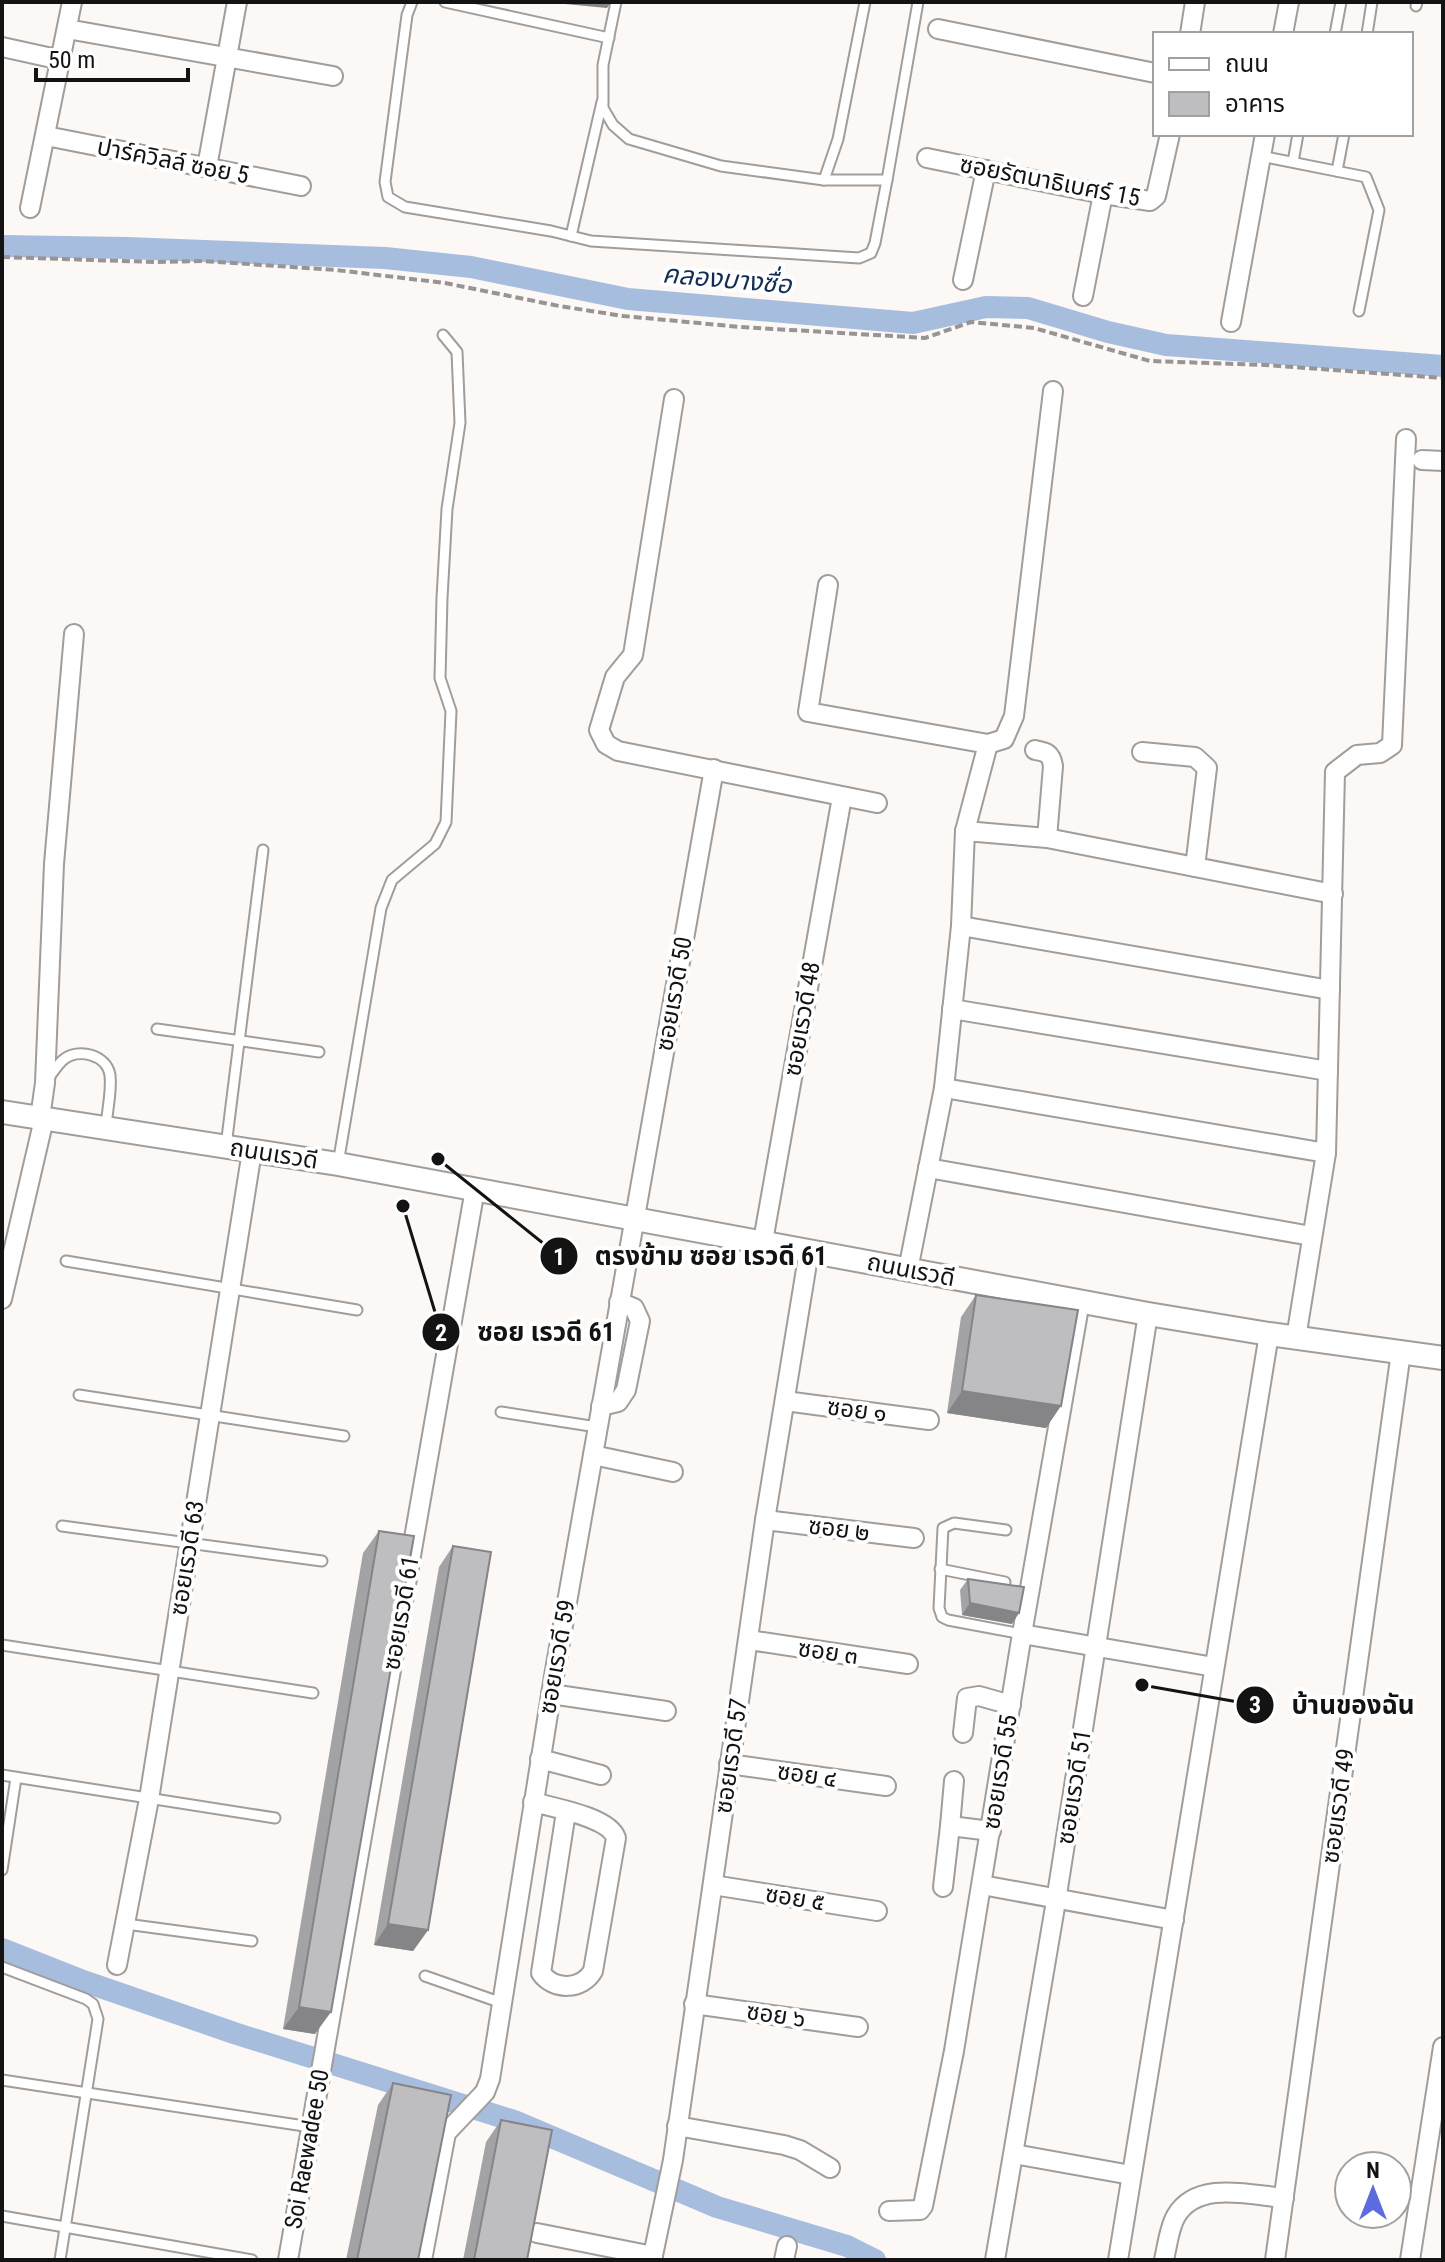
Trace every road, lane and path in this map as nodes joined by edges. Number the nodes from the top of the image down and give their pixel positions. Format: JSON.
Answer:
{"nodes":[{"id":1,"x":72,"y":2,"type":"edge"},
{"id":2,"x":237,"y":2,"type":"edge"},
{"id":3,"x":412,"y":2,"type":"edge"},
{"id":4,"x":445,"y":2,"type":"edge"},
{"id":5,"x":616,"y":2,"type":"edge"},
{"id":6,"x":865,"y":2,"type":"edge"},
{"id":7,"x":918,"y":2,"type":"edge"},
{"id":8,"x":1195,"y":2,"type":"edge"},
{"id":9,"x":1289,"y":2,"type":"edge"},
{"id":10,"x":1341,"y":2,"type":"edge"},
{"id":11,"x":1372,"y":2,"type":"edge"},
{"id":12,"x":67,"y":29,"type":"junction"},
{"id":13,"x":938,"y":29,"type":"dead end"},
{"id":14,"x":1190,"y":32,"type":"edge"},
{"id":15,"x":1283,"y":32,"type":"edge"},
{"id":16,"x":1335,"y":32,"type":"edge"},
{"id":17,"x":1367,"y":32,"type":"edge"},
{"id":18,"x":609,"y":38,"type":"junction"},
{"id":19,"x":2,"y":47,"type":"edge"},
{"id":20,"x":227,"y":57,"type":"junction"},
{"id":21,"x":61,"y":60,"type":"junction"},
{"id":22,"x":1153,"y":73,"type":"edge"},
{"id":23,"x":333,"y":76,"type":"dead end"},
{"id":24,"x":603,"y":97,"type":"junction"},
{"id":25,"x":46,"y":136,"type":"junction"},
{"id":26,"x":1170,"y":136,"type":"edge"},
{"id":27,"x":1265,"y":136,"type":"edge"},
{"id":28,"x":1298,"y":136,"type":"edge"},
{"id":29,"x":1344,"y":136,"type":"edge"},
{"id":30,"x":1261,"y":156,"type":"junction"},
{"id":31,"x":927,"y":158,"type":"dead end"},
{"id":32,"x":1293,"y":162,"type":"junction"},
{"id":33,"x":207,"y":167,"type":"junction"},
{"id":34,"x":986,"y":170,"type":"junction"},
{"id":35,"x":1337,"y":171,"type":"junction"},
{"id":36,"x":824,"y":180,"type":"junction"},
{"id":37,"x":887,"y":180,"type":"junction"},
{"id":38,"x":301,"y":186,"type":"dead end"},
{"id":39,"x":1103,"y":194,"type":"junction"},
{"id":40,"x":30,"y":208,"type":"dead end"},
{"id":41,"x":571,"y":236,"type":"junction"},
{"id":42,"x":2,"y":257,"type":"edge"},
{"id":43,"x":963,"y":280,"type":"dead end"},
{"id":44,"x":1083,"y":296,"type":"dead end"},
{"id":45,"x":1359,"y":311,"type":"dead end"},
{"id":46,"x":1231,"y":322,"type":"dead end"},
{"id":47,"x":443,"y":335,"type":"dead end"},
{"id":48,"x":1443,"y":378,"type":"edge"},
{"id":49,"x":1053,"y":391,"type":"dead end"},
{"id":50,"x":674,"y":399,"type":"dead end"},
{"id":51,"x":1406,"y":439,"type":"dead end"},
{"id":52,"x":1422,"y":460,"type":"dead end"},
{"id":53,"x":1443,"y":461,"type":"edge"},
{"id":54,"x":828,"y":585,"type":"dead end"},
{"id":55,"x":74,"y":634,"type":"dead end"},
{"id":56,"x":988,"y":744,"type":"junction"},
{"id":57,"x":1035,"y":750,"type":"dead end"},
{"id":58,"x":1142,"y":752,"type":"dead end"},
{"id":59,"x":714,"y":769,"type":"junction"},
{"id":60,"x":842,"y":797,"type":"junction"},
{"id":61,"x":877,"y":803,"type":"dead end"},
{"id":62,"x":965,"y":831,"type":"junction"},
{"id":63,"x":1047,"y":838,"type":"junction"},
{"id":64,"x":263,"y":850,"type":"dead end"},
{"id":65,"x":1195,"y":867,"type":"junction"},
{"id":66,"x":1333,"y":894,"type":"junction"},
{"id":67,"x":961,"y":926,"type":"junction"},
{"id":68,"x":1330,"y":990,"type":"junction"},
{"id":69,"x":952,"y":1009,"type":"junction"},
{"id":70,"x":157,"y":1029,"type":"dead end"},
{"id":71,"x":239,"y":1039,"type":"junction"},
{"id":72,"x":319,"y":1052,"type":"dead end"},
{"id":73,"x":1328,"y":1071,"type":"junction"},
{"id":74,"x":45,"y":1083,"type":"junction"},
{"id":75,"x":944,"y":1088,"type":"junction"},
{"id":76,"x":2,"y":1112,"type":"edge"},
{"id":77,"x":42,"y":1118,"type":"junction"},
{"id":78,"x":106,"y":1128,"type":"junction"},
{"id":79,"x":226,"y":1146,"type":"junction"},
{"id":80,"x":252,"y":1151,"type":"junction"},
{"id":81,"x":1326,"y":1153,"type":"junction"},
{"id":82,"x":338,"y":1164,"type":"junction"},
{"id":83,"x":928,"y":1168,"type":"junction"},
{"id":84,"x":475,"y":1189,"type":"junction"},
{"id":85,"x":634,"y":1219,"type":"junction"},
{"id":86,"x":1311,"y":1236,"type":"junction"},
{"id":87,"x":763,"y":1241,"type":"junction"},
{"id":88,"x":809,"y":1251,"type":"junction"},
{"id":89,"x":66,"y":1261,"type":"dead end"},
{"id":90,"x":908,"y":1270,"type":"junction"},
{"id":91,"x":230,"y":1290,"type":"junction"},
{"id":92,"x":2,"y":1299,"type":"edge"},
{"id":93,"x":1080,"y":1301,"type":"junction"},
{"id":94,"x":357,"y":1310,"type":"dead end"},
{"id":95,"x":1148,"y":1314,"type":"junction"},
{"id":96,"x":1269,"y":1334,"type":"junction"},
{"id":97,"x":1296,"y":1338,"type":"junction"},
{"id":98,"x":1401,"y":1352,"type":"junction"},
{"id":99,"x":1443,"y":1358,"type":"edge"},
{"id":100,"x":79,"y":1395,"type":"dead end"},
{"id":101,"x":785,"y":1401,"type":"junction"},
{"id":102,"x":501,"y":1412,"type":"dead end"},
{"id":103,"x":209,"y":1414,"type":"junction"},
{"id":104,"x":929,"y":1420,"type":"dead end"},
{"id":105,"x":597,"y":1427,"type":"junction"},
{"id":106,"x":344,"y":1436,"type":"dead end"},
{"id":107,"x":593,"y":1455,"type":"junction"},
{"id":108,"x":673,"y":1472,"type":"dead end"},
{"id":109,"x":765,"y":1520,"type":"junction"},
{"id":110,"x":62,"y":1526,"type":"dead end"},
{"id":111,"x":1006,"y":1530,"type":"dead end"},
{"id":112,"x":914,"y":1538,"type":"dead end"},
{"id":113,"x":190,"y":1543,"type":"junction"},
{"id":114,"x":322,"y":1561,"type":"dead end"},
{"id":115,"x":940,"y":1569,"type":"junction"},
{"id":116,"x":1005,"y":1582,"type":"edge"},
{"id":117,"x":1022,"y":1634,"type":"junction"},
{"id":118,"x":749,"y":1640,"type":"junction"},
{"id":119,"x":2,"y":1645,"type":"edge"},
{"id":120,"x":1097,"y":1648,"type":"junction"},
{"id":121,"x":908,"y":1664,"type":"dead end"},
{"id":122,"x":1214,"y":1667,"type":"junction"},
{"id":123,"x":170,"y":1670,"type":"junction"},
{"id":124,"x":313,"y":1693,"type":"dead end"},
{"id":125,"x":551,"y":1694,"type":"junction"},
{"id":126,"x":1011,"y":1705,"type":"junction"},
{"id":127,"x":666,"y":1711,"type":"dead end"},
{"id":128,"x":963,"y":1733,"type":"dead end"},
{"id":129,"x":540,"y":1759,"type":"junction"},
{"id":130,"x":729,"y":1764,"type":"junction"},
{"id":131,"x":2,"y":1775,"type":"edge"},
{"id":132,"x":601,"y":1775,"type":"dead end"},
{"id":133,"x":16,"y":1778,"type":"junction"},
{"id":134,"x":954,"y":1781,"type":"dead end"},
{"id":135,"x":886,"y":1786,"type":"dead end"},
{"id":136,"x":149,"y":1799,"type":"junction"},
{"id":137,"x":533,"y":1802,"type":"junction"},
{"id":138,"x":566,"y":1812,"type":"junction"},
{"id":139,"x":275,"y":1818,"type":"dead end"},
{"id":140,"x":950,"y":1826,"type":"junction"},
{"id":141,"x":991,"y":1831,"type":"junction"},
{"id":142,"x":2,"y":1870,"type":"edge"},
{"id":143,"x":713,"y":1885,"type":"junction"},
{"id":144,"x":982,"y":1885,"type":"junction"},
{"id":145,"x":943,"y":1887,"type":"dead end"},
{"id":146,"x":1056,"y":1901,"type":"junction"},
{"id":147,"x":877,"y":1911,"type":"dead end"},
{"id":148,"x":1174,"y":1920,"type":"junction"},
{"id":149,"x":126,"y":1924,"type":"junction"},
{"id":150,"x":252,"y":1941,"type":"dead end"},
{"id":151,"x":117,"y":1965,"type":"dead end"},
{"id":152,"x":2,"y":1967,"type":"edge"},
{"id":153,"x":425,"y":1976,"type":"dead end"},
{"id":154,"x":502,"y":2003,"type":"junction"},
{"id":155,"x":694,"y":2004,"type":"junction"},
{"id":156,"x":858,"y":2027,"type":"dead end"},
{"id":157,"x":327,"y":2037,"type":"joint"},
{"id":158,"x":1443,"y":2047,"type":"edge"},
{"id":159,"x":2,"y":2080,"type":"edge"},
{"id":160,"x":85,"y":2093,"type":"junction"},
{"id":161,"x":677,"y":2126,"type":"junction"},
{"id":162,"x":311,"y":2127,"type":"junction"},
{"id":163,"x":1014,"y":2154,"type":"junction"},
{"id":164,"x":830,"y":2168,"type":"dead end"},
{"id":165,"x":1131,"y":2175,"type":"junction"},
{"id":166,"x":1284,"y":2198,"type":"junction"},
{"id":167,"x":889,"y":2211,"type":"dead end"},
{"id":168,"x":2,"y":2216,"type":"edge"},
{"id":169,"x":65,"y":2227,"type":"junction"},
{"id":170,"x":537,"y":2233,"type":"edge"},
{"id":171,"x":652,"y":2258,"type":"edge"},
{"id":172,"x":60,"y":2260,"type":"edge"},
{"id":173,"x":252,"y":2260,"type":"edge"},
{"id":174,"x":288,"y":2260,"type":"edge"},
{"id":175,"x":422,"y":2260,"type":"edge"},
{"id":176,"x":995,"y":2260,"type":"edge"},
{"id":177,"x":1118,"y":2260,"type":"edge"},
{"id":178,"x":1164,"y":2260,"type":"edge"},
{"id":179,"x":1275,"y":2260,"type":"edge"},
{"id":180,"x":1410,"y":2260,"type":"edge"}],
"edges":[{"from":1,"to":12,"type":"street"},
{"from":2,"to":20,"type":"street"},
{"from":3,"to":41,"type":"lane"},
{"from":4,"to":18,"type":"lane"},
{"from":5,"to":18,"type":"lane"},
{"from":6,"to":36,"type":"lane"},
{"from":7,"to":37,"type":"lane"},
{"from":8,"to":14,"type":"street"},
{"from":9,"to":15,"type":"street"},
{"from":10,"to":16,"type":"lane"},
{"from":11,"to":17,"type":"lane"},
{"from":12,"to":20,"type":"street"},
{"from":12,"to":21,"type":"street"},
{"from":13,"to":22,"type":"street"},
{"from":18,"to":24,"type":"lane"},
{"from":19,"to":21,"type":"street"},
{"from":20,"to":23,"type":"street"},
{"from":20,"to":33,"type":"street"},
{"from":21,"to":25,"type":"street"},
{"from":24,"to":36,"type":"lane"},
{"from":24,"to":41,"type":"lane"},
{"from":25,"to":33,"type":"street","name":"ปาร์ควิลล์ ซอย 5"},
{"from":25,"to":40,"type":"street"},
{"from":26,"to":39,"type":"street","name":"ซอยรัตนาธิเบศร์ 15"},
{"from":27,"to":30,"type":"street"},
{"from":28,"to":32,"type":"lane"},
{"from":29,"to":35,"type":"lane"},
{"from":30,"to":32,"type":"lane"},
{"from":30,"to":46,"type":"street"},
{"from":31,"to":34,"type":"street","name":"ซอยรัตนาธิเบศร์ 15"},
{"from":32,"to":35,"type":"lane"},
{"from":33,"to":38,"type":"street","name":"ปาร์ควิลล์ ซอย 5"},
{"from":34,"to":39,"type":"street","name":"ซอยรัตนาธิเบศร์ 15"},
{"from":34,"to":43,"type":"street"},
{"from":35,"to":45,"type":"lane"},
{"from":36,"to":37,"type":"lane"},
{"from":37,"to":41,"type":"lane"},
{"from":39,"to":44,"type":"street"},
{"from":42,"to":48,"type":"path"},
{"from":47,"to":82,"type":"lane"},
{"from":49,"to":56,"type":"street"},
{"from":50,"to":59,"type":"street"},
{"from":51,"to":66,"type":"street"},
{"from":52,"to":53,"type":"street"},
{"from":54,"to":56,"type":"street"},
{"from":55,"to":74,"type":"street"},
{"from":56,"to":62,"type":"street"},
{"from":57,"to":63,"type":"street"},
{"from":58,"to":65,"type":"street"},
{"from":59,"to":60,"type":"street"},
{"from":59,"to":85,"type":"street","name":"ซอยเรวดี 50"},
{"from":60,"to":61,"type":"street"},
{"from":60,"to":87,"type":"street","name":"ซอยเรวดี 48"},
{"from":62,"to":63,"type":"street"},
{"from":62,"to":67,"type":"street"},
{"from":63,"to":65,"type":"street"},
{"from":64,"to":71,"type":"lane"},
{"from":65,"to":66,"type":"street"},
{"from":66,"to":68,"type":"street"},
{"from":67,"to":68,"type":"street"},
{"from":67,"to":69,"type":"street"},
{"from":68,"to":73,"type":"street"},
{"from":69,"to":73,"type":"street"},
{"from":69,"to":75,"type":"street"},
{"from":70,"to":71,"type":"lane"},
{"from":71,"to":72,"type":"lane"},
{"from":71,"to":79,"type":"lane"},
{"from":73,"to":81,"type":"street"},
{"from":74,"to":77,"type":"street"},
{"from":74,"to":78,"type":"lane"},
{"from":75,"to":81,"type":"street"},
{"from":75,"to":83,"type":"street"},
{"from":76,"to":77,"type":"street","name":"ถนนเรวดี"},
{"from":77,"to":78,"type":"street","name":"ถนนเรวดี"},
{"from":77,"to":92,"type":"street"},
{"from":78,"to":79,"type":"street","name":"ถนนเรวดี"},
{"from":79,"to":80,"type":"street","name":"ถนนเรวดี"},
{"from":80,"to":82,"type":"street","name":"ถนนเรวดี"},
{"from":80,"to":91,"type":"street","name":"ซอยเรวดี 63"},
{"from":81,"to":86,"type":"street"},
{"from":82,"to":84,"type":"street","name":"ถนนเรวดี"},
{"from":83,"to":86,"type":"street"},
{"from":83,"to":90,"type":"street"},
{"from":84,"to":85,"type":"street","name":"ถนนเรวดี"},
{"from":84,"to":157,"type":"street","name":"ซอยเรวดี 61"},
{"from":85,"to":87,"type":"street","name":"ถนนเรวดี"},
{"from":85,"to":105,"type":"street","name":"ซอยเรวดี 59"},
{"from":86,"to":97,"type":"street"},
{"from":87,"to":88,"type":"street","name":"ถนนเรวดี"},
{"from":88,"to":90,"type":"street","name":"ถนนเรวดี"},
{"from":88,"to":101,"type":"street","name":"ซอยเรวดี 57"},
{"from":89,"to":91,"type":"lane"},
{"from":90,"to":93,"type":"street","name":"ถนนเรวดี"},
{"from":91,"to":94,"type":"lane"},
{"from":91,"to":103,"type":"street","name":"ซอยเรวดี 63"},
{"from":93,"to":95,"type":"street","name":"ถนนเรวดี"},
{"from":93,"to":117,"type":"street","name":"ซอยเรวดี 55"},
{"from":95,"to":96,"type":"street","name":"ถนนเรวดี"},
{"from":95,"to":120,"type":"street","name":"ซอยเรวดี 51"},
{"from":96,"to":97,"type":"street","name":"ถนนเรวดี"},
{"from":96,"to":122,"type":"street"},
{"from":97,"to":98,"type":"street","name":"ถนนเรวดี"},
{"from":98,"to":99,"type":"street","name":"ถนนเรวดี"},
{"from":98,"to":166,"type":"street","name":"ซอยเรวดี 49"},
{"from":100,"to":103,"type":"lane"},
{"from":101,"to":104,"type":"street","name":"ซอย ๑"},
{"from":101,"to":109,"type":"street","name":"ซอยเรวดี 57"},
{"from":102,"to":105,"type":"lane"},
{"from":103,"to":106,"type":"lane"},
{"from":103,"to":113,"type":"street","name":"ซอยเรวดี 63"},
{"from":105,"to":107,"type":"street","name":"ซอยเรวดี 59"},
{"from":107,"to":108,"type":"street"},
{"from":107,"to":125,"type":"street","name":"ซอยเรวดี 59"},
{"from":109,"to":112,"type":"street","name":"ซอย ๒"},
{"from":109,"to":118,"type":"street","name":"ซอยเรวดี 57"},
{"from":110,"to":113,"type":"lane"},
{"from":111,"to":115,"type":"lane"},
{"from":113,"to":114,"type":"lane"},
{"from":113,"to":123,"type":"street","name":"ซอยเรวดี 63"},
{"from":115,"to":116,"type":"lane"},
{"from":115,"to":117,"type":"lane"},
{"from":117,"to":120,"type":"street"},
{"from":117,"to":126,"type":"street","name":"ซอยเรวดี 55"},
{"from":118,"to":121,"type":"street","name":"ซอย ๓"},
{"from":118,"to":130,"type":"street","name":"ซอยเรวดี 57"},
{"from":119,"to":123,"type":"lane"},
{"from":120,"to":122,"type":"street"},
{"from":120,"to":146,"type":"street","name":"ซอยเรวดี 51"},
{"from":122,"to":148,"type":"street"},
{"from":123,"to":124,"type":"lane"},
{"from":123,"to":136,"type":"street","name":"ซอยเรวดี 63"},
{"from":125,"to":127,"type":"street"},
{"from":125,"to":129,"type":"street","name":"ซอยเรวดี 59"},
{"from":126,"to":128,"type":"street"},
{"from":126,"to":141,"type":"street","name":"ซอยเรวดี 55"},
{"from":129,"to":132,"type":"street"},
{"from":129,"to":137,"type":"street","name":"ซอยเรวดี 59"},
{"from":130,"to":135,"type":"street","name":"ซอย ๔"},
{"from":130,"to":143,"type":"street","name":"ซอยเรวดี 57"},
{"from":131,"to":133,"type":"lane"},
{"from":133,"to":136,"type":"lane"},
{"from":133,"to":142,"type":"lane"},
{"from":134,"to":140,"type":"street"},
{"from":136,"to":139,"type":"lane"},
{"from":136,"to":149,"type":"street","name":"ซอยเรวดี 63"},
{"from":137,"to":138,"type":"street"},
{"from":137,"to":154,"type":"street","name":"ซอยเรวดี 59"},
{"from":138,"to":138,"type":"street"},
{"from":140,"to":141,"type":"street"},
{"from":140,"to":145,"type":"street"},
{"from":141,"to":144,"type":"street","name":"ซอยเรวดี 55"},
{"from":143,"to":147,"type":"street","name":"ซอย ๕"},
{"from":143,"to":155,"type":"street","name":"ซอยเรวดี 57"},
{"from":144,"to":146,"type":"street"},
{"from":144,"to":167,"type":"street","name":"ซอยเรวดี 55"},
{"from":146,"to":148,"type":"street"},
{"from":146,"to":163,"type":"street","name":"ซอยเรวดี 51"},
{"from":148,"to":165,"type":"street"},
{"from":149,"to":150,"type":"lane"},
{"from":149,"to":151,"type":"street","name":"ซอยเรวดี 63"},
{"from":152,"to":160,"type":"lane"},
{"from":153,"to":154,"type":"lane"},
{"from":154,"to":175,"type":"street","name":"ซอยเรวดี 59"},
{"from":155,"to":156,"type":"street","name":"ซอย ๖"},
{"from":155,"to":161,"type":"street","name":"ซอยเรวดี 57"},
{"from":157,"to":162,"type":"street","name":"Soi Raewadee 50"},
{"from":158,"to":180,"type":"street"},
{"from":159,"to":160,"type":"lane"},
{"from":160,"to":162,"type":"lane"},
{"from":160,"to":169,"type":"lane"},
{"from":161,"to":164,"type":"street"},
{"from":161,"to":171,"type":"street","name":"ซอยเรวดี 57"},
{"from":162,"to":174,"type":"street","name":"Soi Raewadee 50"},
{"from":163,"to":165,"type":"street"},
{"from":163,"to":176,"type":"street","name":"ซอยเรวดี 51"},
{"from":165,"to":177,"type":"street"},
{"from":166,"to":178,"type":"street"},
{"from":166,"to":179,"type":"street","name":"ซอยเรวดี 49"},
{"from":168,"to":169,"type":"lane"},
{"from":169,"to":172,"type":"lane"},
{"from":169,"to":173,"type":"lane"},
{"from":170,"to":171,"type":"street"}]}
